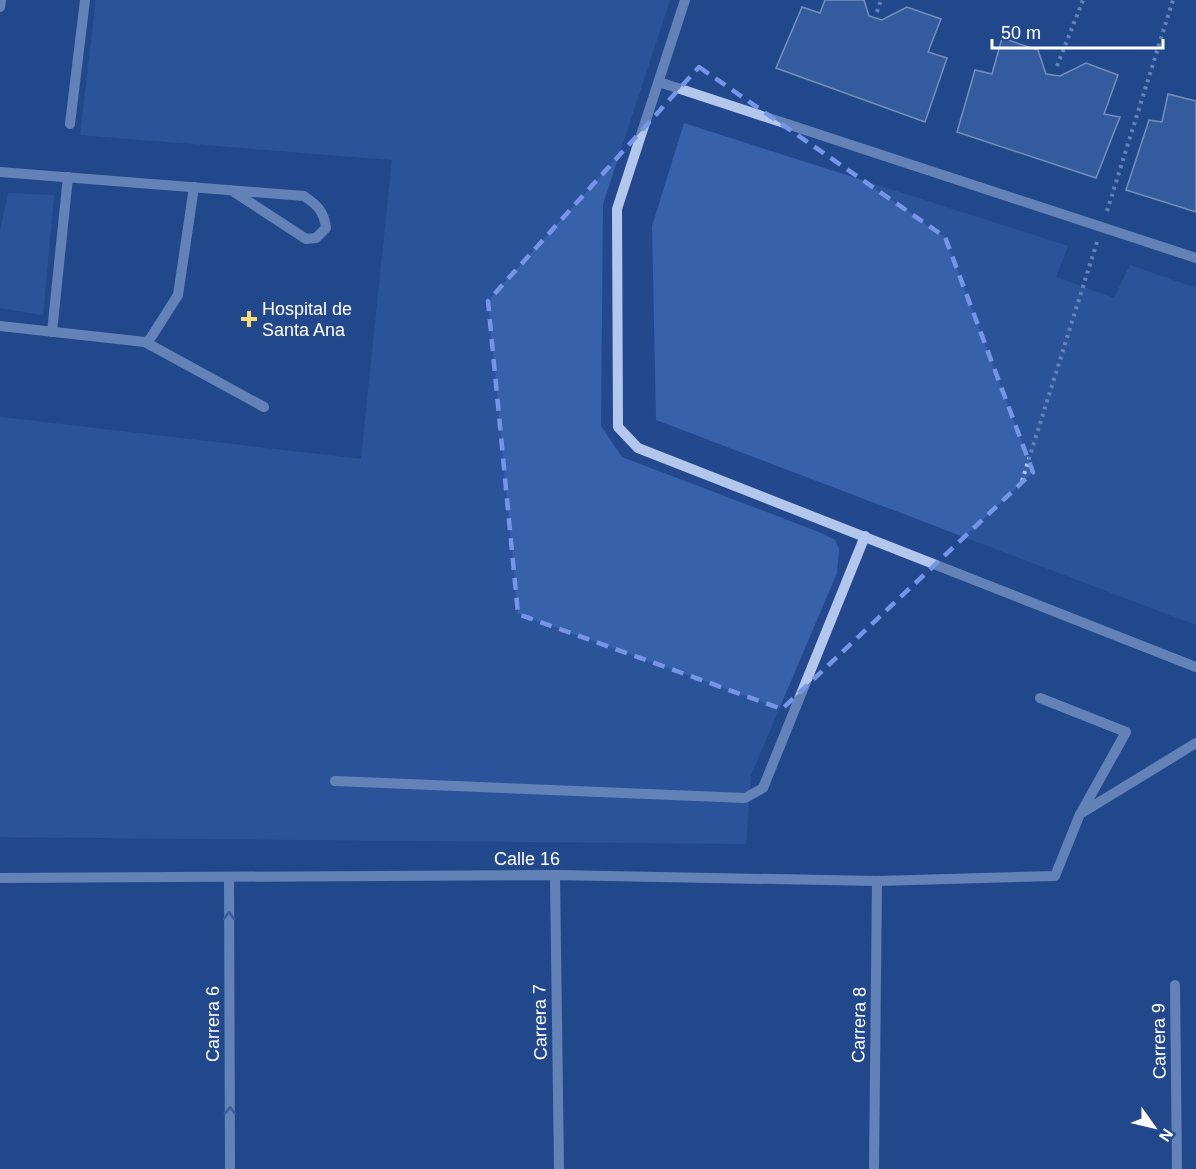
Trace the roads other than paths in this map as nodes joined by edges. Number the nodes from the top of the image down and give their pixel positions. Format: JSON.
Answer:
{"nodes":[{"id":1,"x":1,"y":0,"type":"edge"},
{"id":2,"x":84,"y":0,"type":"edge"},
{"id":3,"x":685,"y":0,"type":"edge"},
{"id":4,"x":0,"y":7,"type":"edge"},
{"id":5,"x":659,"y":82,"type":"junction"},
{"id":6,"x":70,"y":124,"type":"dead end"},
{"id":7,"x":0,"y":172,"type":"edge"},
{"id":8,"x":68,"y":177,"type":"junction"},
{"id":9,"x":194,"y":187,"type":"junction"},
{"id":10,"x":231,"y":190,"type":"junction"},
{"id":11,"x":1196,"y":258,"type":"edge"},
{"id":12,"x":0,"y":326,"type":"edge"},
{"id":13,"x":52,"y":332,"type":"junction"},
{"id":14,"x":145,"y":342,"type":"junction"},
{"id":15,"x":264,"y":407,"type":"dead end"},
{"id":16,"x":866,"y":536,"type":"junction"},
{"id":17,"x":1196,"y":667,"type":"edge"},
{"id":18,"x":1040,"y":698,"type":"dead end"},
{"id":19,"x":1196,"y":743,"type":"edge"},
{"id":20,"x":335,"y":781,"type":"dead end"},
{"id":21,"x":1080,"y":814,"type":"junction"},
{"id":22,"x":555,"y":874,"type":"junction"},
{"id":23,"x":0,"y":878,"type":"edge"},
{"id":24,"x":229,"y":878,"type":"junction"},
{"id":25,"x":877,"y":881,"type":"junction"},
{"id":26,"x":1175,"y":985,"type":"dead end"},
{"id":27,"x":230,"y":1169,"type":"edge"},
{"id":28,"x":559,"y":1169,"type":"edge"},
{"id":29,"x":874,"y":1169,"type":"edge"},
{"id":30,"x":1177,"y":1169,"type":"edge"}],
"edges":[{"from":1,"to":4,"type":"street"},
{"from":2,"to":6,"type":"street"},
{"from":3,"to":5,"type":"street"},
{"from":5,"to":11,"type":"street"},
{"from":5,"to":16,"type":"street"},
{"from":7,"to":8,"type":"street"},
{"from":8,"to":9,"type":"street"},
{"from":8,"to":13,"type":"street"},
{"from":9,"to":10,"type":"street"},
{"from":9,"to":14,"type":"street"},
{"from":10,"to":10,"type":"street"},
{"from":12,"to":13,"type":"street"},
{"from":13,"to":14,"type":"street"},
{"from":14,"to":15,"type":"street"},
{"from":16,"to":17,"type":"street"},
{"from":16,"to":20,"type":"street"},
{"from":18,"to":21,"type":"street"},
{"from":19,"to":21,"type":"street"},
{"from":21,"to":25,"type":"street","name":"Calle 16"},
{"from":22,"to":24,"type":"street","name":"Calle 16"},
{"from":22,"to":25,"type":"street","name":"Calle 16"},
{"from":22,"to":28,"type":"street","name":"Carrera 7"},
{"from":23,"to":24,"type":"street","name":"Calle 16"},
{"from":27,"to":24,"type":"street","name":"Carrera 6","one_way":true},
{"from":25,"to":29,"type":"street","name":"Carrera 8"},
{"from":26,"to":30,"type":"street","name":"Carrera 9"}]}
